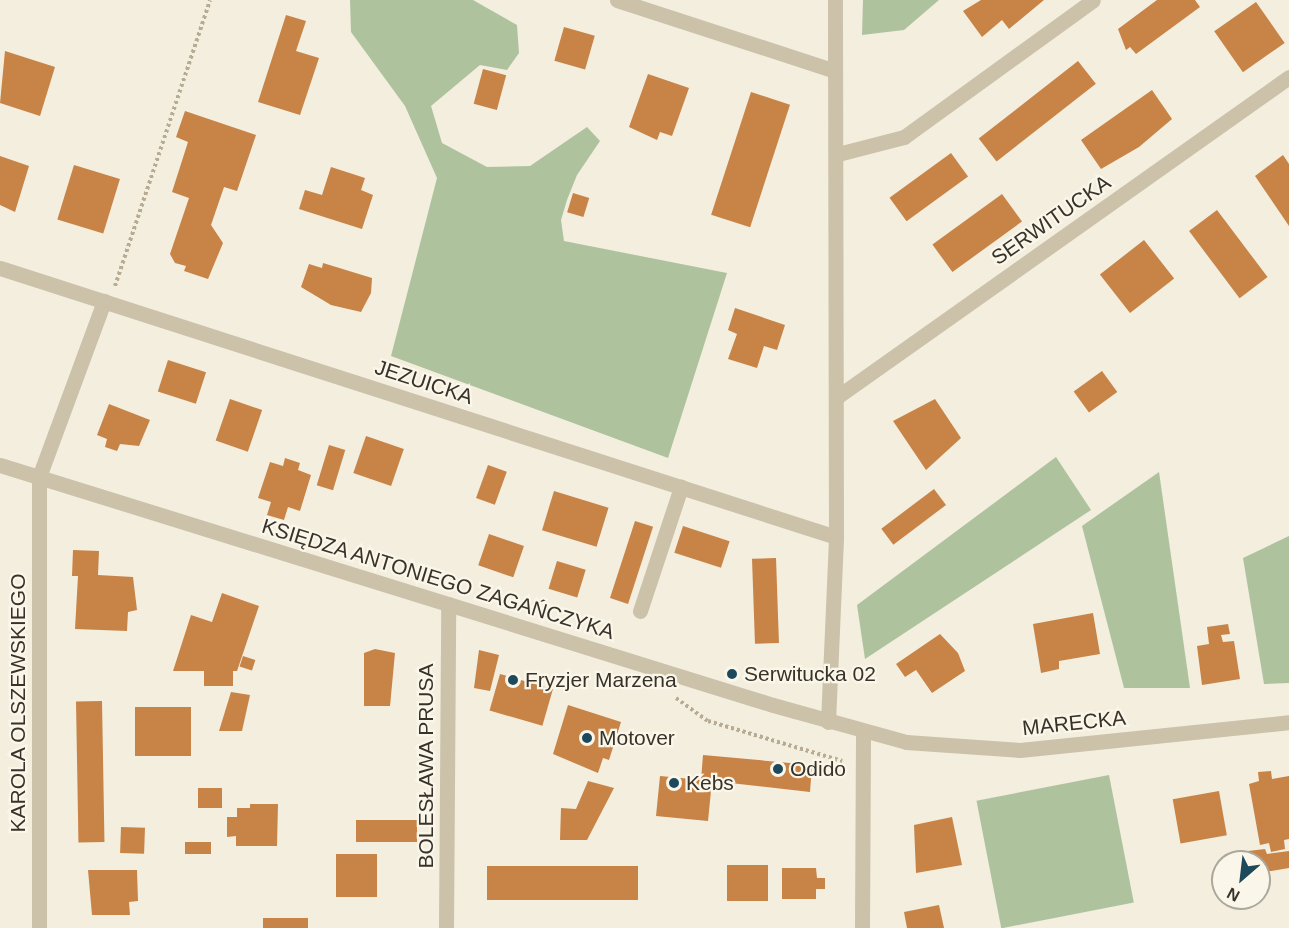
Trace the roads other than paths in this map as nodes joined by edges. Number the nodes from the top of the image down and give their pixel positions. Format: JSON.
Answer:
{"nodes":[{"id":1,"x":617,"y":0,"type":"edge"},
{"id":2,"x":835,"y":0,"type":"edge"},
{"id":3,"x":1093,"y":0,"type":"edge"},
{"id":4,"x":835,"y":71,"type":"junction"},
{"id":5,"x":1289,"y":77,"type":"edge"},
{"id":6,"x":838,"y":154,"type":"junction"},
{"id":7,"x":0,"y":268,"type":"edge"},
{"id":8,"x":104,"y":301,"type":"junction"},
{"id":9,"x":837,"y":397,"type":"junction"},
{"id":10,"x":0,"y":465,"type":"edge"},
{"id":11,"x":39,"y":477,"type":"junction"},
{"id":12,"x":681,"y":487,"type":"junction"},
{"id":13,"x":836,"y":537,"type":"junction"},
{"id":14,"x":448,"y":604,"type":"junction"},
{"id":15,"x":640,"y":611,"type":"dead end"},
{"id":16,"x":828,"y":722,"type":"junction"},
{"id":17,"x":1289,"y":722,"type":"edge"},
{"id":18,"x":863,"y":733,"type":"junction"},
{"id":19,"x":39,"y":928,"type":"edge"},
{"id":20,"x":446,"y":928,"type":"edge"},
{"id":21,"x":862,"y":928,"type":"edge"}],
"edges":[{"from":1,"to":4,"type":"street"},
{"from":2,"to":4,"type":"street"},
{"from":3,"to":6,"type":"street"},
{"from":4,"to":6,"type":"street"},
{"from":5,"to":9,"type":"street","name":"SERWITUCKA"},
{"from":6,"to":9,"type":"street"},
{"from":7,"to":8,"type":"street","name":"JEZUICKA"},
{"from":8,"to":11,"type":"street"},
{"from":8,"to":12,"type":"street","name":"JEZUICKA"},
{"from":9,"to":13,"type":"street"},
{"from":10,"to":11,"type":"street","name":"KSIĘDZA ANTONIEGO ZAGAŃCZYKA"},
{"from":11,"to":14,"type":"street","name":"KSIĘDZA ANTONIEGO ZAGAŃCZYKA"},
{"from":11,"to":19,"type":"street","name":"KAROLA OLSZEWSKIEGO"},
{"from":12,"to":13,"type":"street","name":"JEZUICKA"},
{"from":12,"to":15,"type":"street"},
{"from":13,"to":16,"type":"street"},
{"from":14,"to":16,"type":"street","name":"KSIĘDZA ANTONIEGO ZAGAŃCZYKA"},
{"from":14,"to":20,"type":"street","name":"BOLESŁAWA PRUSA"},
{"from":16,"to":18,"type":"street","name":"KSIĘDZA ANTONIEGO ZAGAŃCZYKA"},
{"from":17,"to":18,"type":"street","name":"MARECKA"},
{"from":18,"to":21,"type":"street"}]}
